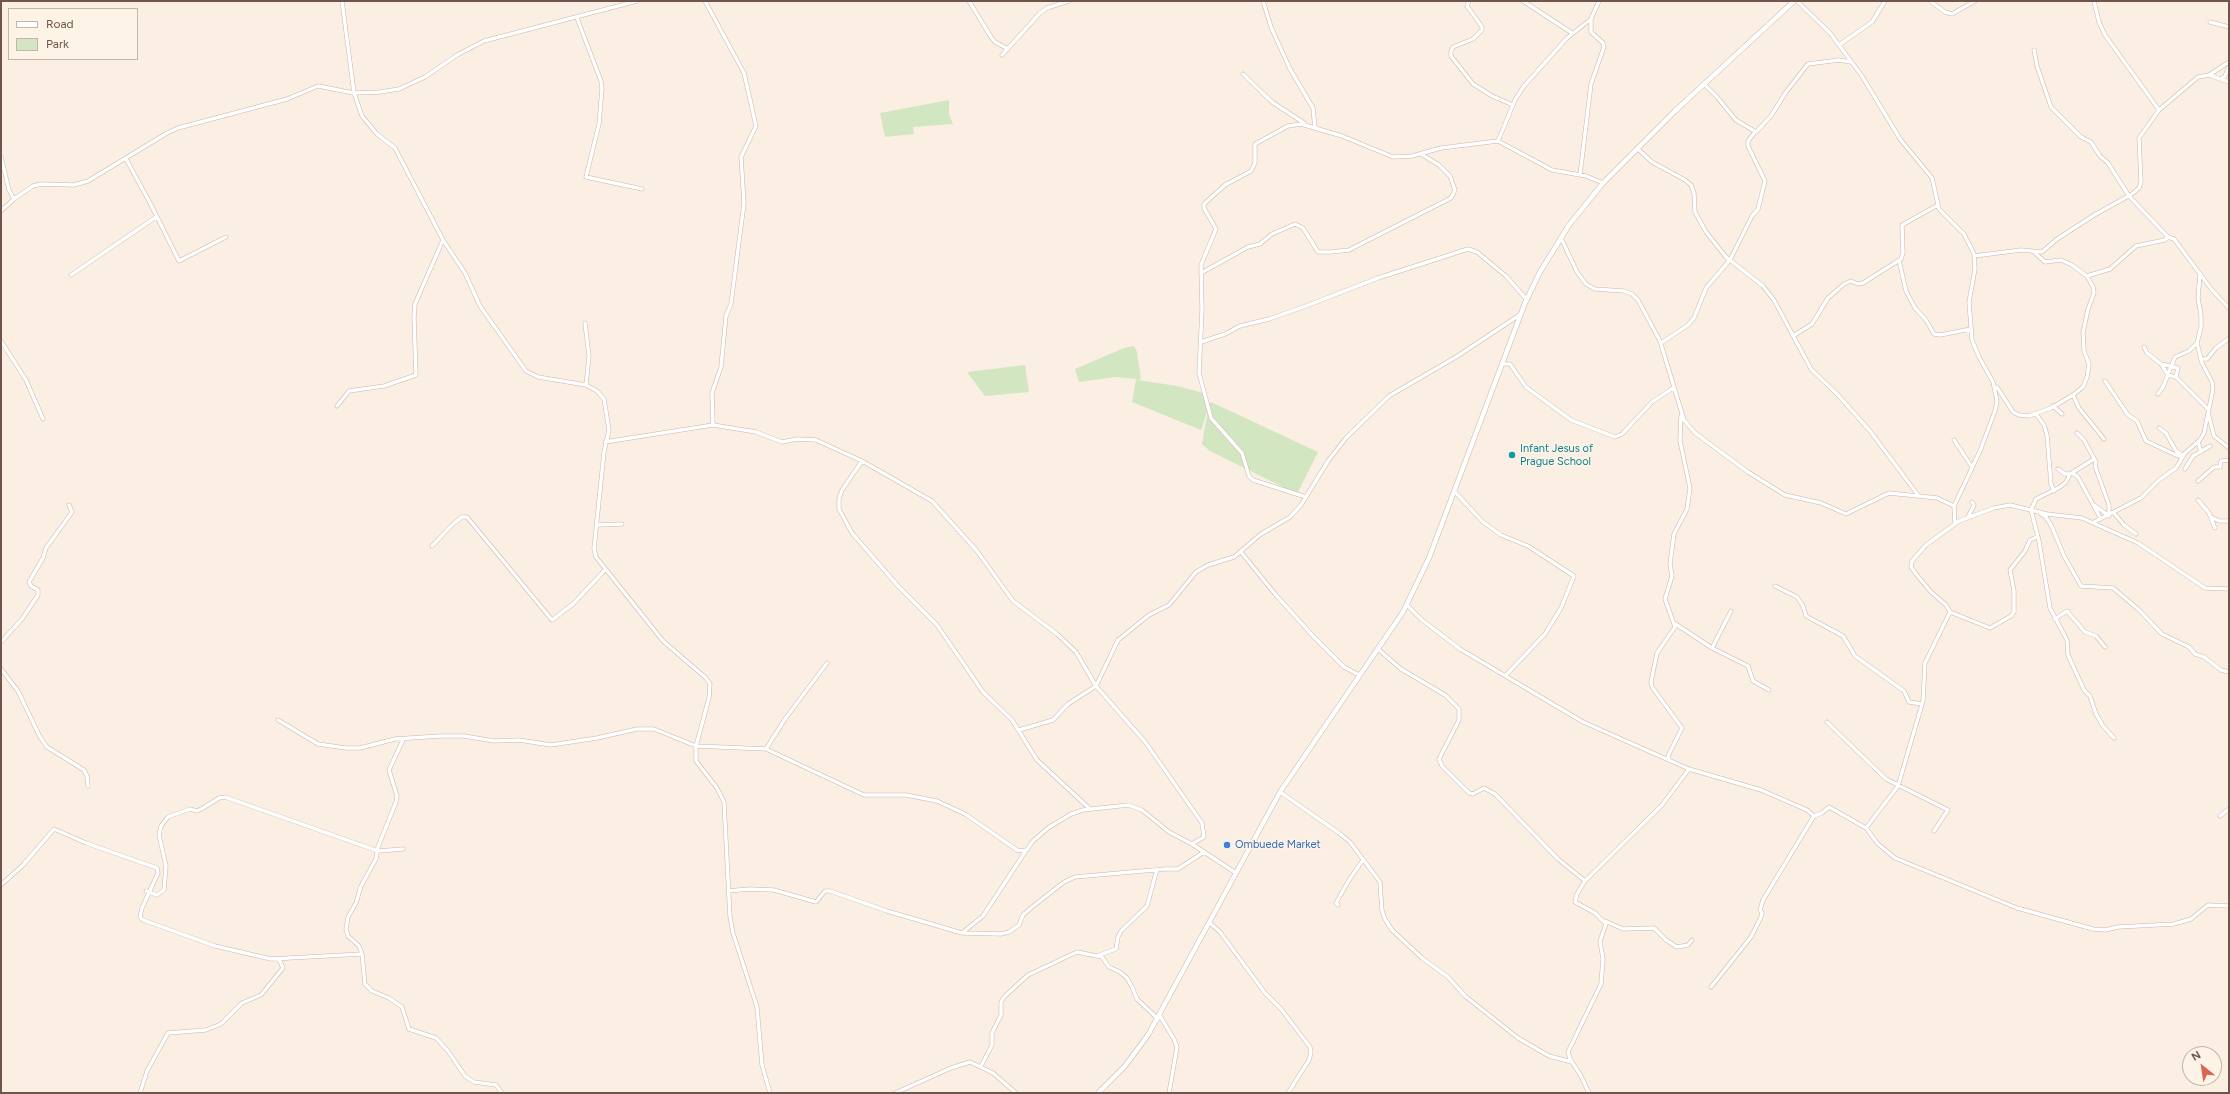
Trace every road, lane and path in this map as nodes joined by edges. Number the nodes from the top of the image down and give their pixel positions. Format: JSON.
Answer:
{"nodes":[{"id":1,"x":342,"y":1,"type":"edge"},
{"id":2,"x":637,"y":1,"type":"edge"},
{"id":3,"x":705,"y":1,"type":"edge"},
{"id":4,"x":969,"y":1,"type":"edge"},
{"id":5,"x":1069,"y":1,"type":"edge"},
{"id":6,"x":1263,"y":1,"type":"edge"},
{"id":7,"x":1469,"y":1,"type":"edge"},
{"id":8,"x":1523,"y":1,"type":"edge"},
{"id":9,"x":1599,"y":1,"type":"edge"},
{"id":10,"x":1795,"y":1,"type":"edge"},
{"id":11,"x":1886,"y":1,"type":"edge"},
{"id":12,"x":1930,"y":1,"type":"edge"},
{"id":13,"x":1975,"y":1,"type":"edge"},
{"id":14,"x":2094,"y":1,"type":"edge"},
{"id":15,"x":577,"y":18,"type":"junction"},
{"id":16,"x":1591,"y":19,"type":"junction"},
{"id":17,"x":2210,"y":22,"type":"dead end"},
{"id":18,"x":2229,"y":27,"type":"edge"},
{"id":19,"x":1572,"y":33,"type":"junction"},
{"id":20,"x":1839,"y":45,"type":"junction"},
{"id":21,"x":1008,"y":49,"type":"junction"},
{"id":22,"x":2034,"y":50,"type":"dead end"},
{"id":23,"x":1002,"y":55,"type":"dead end"},
{"id":24,"x":1851,"y":62,"type":"junction"},
{"id":25,"x":2229,"y":62,"type":"edge"},
{"id":26,"x":2221,"y":67,"type":"junction"},
{"id":27,"x":2229,"y":68,"type":"edge"},
{"id":28,"x":2214,"y":72,"type":"junction"},
{"id":29,"x":1243,"y":74,"type":"dead end"},
{"id":30,"x":2209,"y":75,"type":"junction"},
{"id":31,"x":2220,"y":78,"type":"junction"},
{"id":32,"x":2229,"y":82,"type":"edge"},
{"id":33,"x":1704,"y":84,"type":"junction"},
{"id":34,"x":354,"y":93,"type":"junction"},
{"id":35,"x":1513,"y":106,"type":"junction"},
{"id":36,"x":2159,"y":110,"type":"junction"},
{"id":37,"x":1306,"y":125,"type":"junction"},
{"id":38,"x":1315,"y":128,"type":"junction"},
{"id":39,"x":1755,"y":132,"type":"junction"},
{"id":40,"x":1498,"y":142,"type":"junction"},
{"id":41,"x":1638,"y":149,"type":"junction"},
{"id":42,"x":1421,"y":154,"type":"junction"},
{"id":43,"x":1,"y":157,"type":"edge"},
{"id":44,"x":126,"y":159,"type":"junction"},
{"id":45,"x":1580,"y":175,"type":"junction"},
{"id":46,"x":1603,"y":183,"type":"junction"},
{"id":47,"x":642,"y":189,"type":"dead end"},
{"id":48,"x":2129,"y":196,"type":"junction"},
{"id":49,"x":14,"y":199,"type":"junction"},
{"id":50,"x":1938,"y":205,"type":"junction"},
{"id":51,"x":1,"y":211,"type":"edge"},
{"id":52,"x":156,"y":217,"type":"junction"},
{"id":53,"x":226,"y":237,"type":"dead end"},
{"id":54,"x":2168,"y":237,"type":"junction"},
{"id":55,"x":1561,"y":238,"type":"junction"},
{"id":56,"x":443,"y":240,"type":"junction"},
{"id":57,"x":2034,"y":253,"type":"junction"},
{"id":58,"x":1974,"y":256,"type":"junction"},
{"id":59,"x":1730,"y":260,"type":"junction"},
{"id":60,"x":1899,"y":260,"type":"junction"},
{"id":61,"x":1201,"y":273,"type":"junction"},
{"id":62,"x":2200,"y":274,"type":"junction"},
{"id":63,"x":71,"y":275,"type":"dead end"},
{"id":64,"x":2087,"y":276,"type":"junction"},
{"id":65,"x":1526,"y":300,"type":"junction"},
{"id":66,"x":2229,"y":308,"type":"edge"},
{"id":67,"x":1521,"y":314,"type":"junction"},
{"id":68,"x":585,"y":323,"type":"dead end"},
{"id":69,"x":1971,"y":329,"type":"junction"},
{"id":70,"x":1793,"y":336,"type":"junction"},
{"id":71,"x":2228,"y":339,"type":"dead end"},
{"id":72,"x":1,"y":341,"type":"edge"},
{"id":73,"x":1201,"y":342,"type":"junction"},
{"id":74,"x":1661,"y":343,"type":"junction"},
{"id":75,"x":2197,"y":343,"type":"junction"},
{"id":76,"x":2144,"y":347,"type":"dead end"},
{"id":77,"x":2194,"y":347,"type":"junction"},
{"id":78,"x":2198,"y":349,"type":"junction"},
{"id":79,"x":2201,"y":359,"type":"junction"},
{"id":80,"x":1502,"y":364,"type":"junction"},
{"id":81,"x":2161,"y":364,"type":"junction"},
{"id":82,"x":2171,"y":366,"type":"junction"},
{"id":83,"x":2168,"y":375,"type":"junction"},
{"id":84,"x":2176,"y":377,"type":"junction"},
{"id":85,"x":2105,"y":381,"type":"dead end"},
{"id":86,"x":1993,"y":382,"type":"junction"},
{"id":87,"x":586,"y":385,"type":"junction"},
{"id":88,"x":1673,"y":388,"type":"junction"},
{"id":89,"x":2158,"y":394,"type":"dead end"},
{"id":90,"x":2073,"y":395,"type":"junction"},
{"id":91,"x":337,"y":406,"type":"dead end"},
{"id":92,"x":2053,"y":406,"type":"junction"},
{"id":93,"x":2208,"y":411,"type":"junction"},
{"id":94,"x":2036,"y":414,"type":"junction"},
{"id":95,"x":2062,"y":414,"type":"dead end"},
{"id":96,"x":1682,"y":415,"type":"junction"},
{"id":97,"x":43,"y":419,"type":"dead end"},
{"id":98,"x":713,"y":425,"type":"junction"},
{"id":99,"x":2159,"y":428,"type":"dead end"},
{"id":100,"x":2077,"y":433,"type":"dead end"},
{"id":101,"x":2104,"y":439,"type":"dead end"},
{"id":102,"x":1954,"y":440,"type":"dead end"},
{"id":103,"x":606,"y":442,"type":"junction"},
{"id":104,"x":2198,"y":442,"type":"junction"},
{"id":105,"x":2210,"y":446,"type":"dead end"},
{"id":106,"x":2229,"y":448,"type":"edge"},
{"id":107,"x":2201,"y":452,"type":"junction"},
{"id":108,"x":2183,"y":456,"type":"junction"},
{"id":109,"x":2094,"y":459,"type":"junction"},
{"id":110,"x":2229,"y":460,"type":"edge"},
{"id":111,"x":862,"y":461,"type":"junction"},
{"id":112,"x":1972,"y":467,"type":"junction"},
{"id":113,"x":2058,"y":469,"type":"dead end"},
{"id":114,"x":2184,"y":469,"type":"dead end"},
{"id":115,"x":2071,"y":473,"type":"junction"},
{"id":116,"x":2198,"y":481,"type":"dead end"},
{"id":117,"x":1454,"y":491,"type":"junction"},
{"id":118,"x":2054,"y":491,"type":"junction"},
{"id":119,"x":1918,"y":495,"type":"junction"},
{"id":120,"x":1306,"y":497,"type":"junction"},
{"id":121,"x":2198,"y":500,"type":"dead end"},
{"id":122,"x":1972,"y":502,"type":"dead end"},
{"id":123,"x":69,"y":505,"type":"dead end"},
{"id":124,"x":1954,"y":506,"type":"junction"},
{"id":125,"x":2094,"y":506,"type":"junction"},
{"id":126,"x":2031,"y":510,"type":"junction"},
{"id":127,"x":2038,"y":512,"type":"junction"},
{"id":128,"x":2114,"y":513,"type":"junction"},
{"id":129,"x":2109,"y":516,"type":"junction"},
{"id":130,"x":1968,"y":517,"type":"junction"},
{"id":131,"x":2211,"y":517,"type":"junction"},
{"id":132,"x":2101,"y":519,"type":"junction"},
{"id":133,"x":2229,"y":521,"type":"edge"},
{"id":134,"x":2094,"y":522,"type":"junction"},
{"id":135,"x":622,"y":524,"type":"dead end"},
{"id":136,"x":597,"y":525,"type":"junction"},
{"id":137,"x":1955,"y":525,"type":"junction"},
{"id":138,"x":2215,"y":528,"type":"dead end"},
{"id":139,"x":2136,"y":534,"type":"dead end"},
{"id":140,"x":2038,"y":537,"type":"junction"},
{"id":141,"x":432,"y":546,"type":"dead end"},
{"id":142,"x":1241,"y":552,"type":"junction"},
{"id":143,"x":605,"y":570,"type":"junction"},
{"id":144,"x":1775,"y":586,"type":"dead end"},
{"id":145,"x":2229,"y":589,"type":"edge"},
{"id":146,"x":1407,"y":605,"type":"junction"},
{"id":147,"x":1731,"y":611,"type":"dead end"},
{"id":148,"x":1950,"y":612,"type":"junction"},
{"id":149,"x":2055,"y":619,"type":"junction"},
{"id":150,"x":1672,"y":622,"type":"junction"},
{"id":151,"x":1,"y":642,"type":"edge"},
{"id":152,"x":2105,"y":647,"type":"dead end"},
{"id":153,"x":1378,"y":648,"type":"junction"},
{"id":154,"x":1712,"y":648,"type":"junction"},
{"id":155,"x":827,"y":663,"type":"dead end"},
{"id":156,"x":1,"y":669,"type":"edge"},
{"id":157,"x":2229,"y":672,"type":"edge"},
{"id":158,"x":1359,"y":675,"type":"junction"},
{"id":159,"x":1506,"y":675,"type":"junction"},
{"id":160,"x":1096,"y":686,"type":"junction"},
{"id":161,"x":1769,"y":690,"type":"dead end"},
{"id":162,"x":1922,"y":704,"type":"junction"},
{"id":163,"x":278,"y":720,"type":"dead end"},
{"id":164,"x":1827,"y":722,"type":"dead end"},
{"id":165,"x":1019,"y":730,"type":"junction"},
{"id":166,"x":2114,"y":738,"type":"dead end"},
{"id":167,"x":403,"y":740,"type":"junction"},
{"id":168,"x":696,"y":746,"type":"junction"},
{"id":169,"x":766,"y":750,"type":"junction"},
{"id":170,"x":1670,"y":760,"type":"junction"},
{"id":171,"x":1689,"y":769,"type":"junction"},
{"id":172,"x":88,"y":786,"type":"dead end"},
{"id":173,"x":1898,"y":786,"type":"junction"},
{"id":174,"x":1280,"y":792,"type":"junction"},
{"id":175,"x":2229,"y":808,"type":"edge"},
{"id":176,"x":1090,"y":809,"type":"junction"},
{"id":177,"x":1814,"y":816,"type":"junction"},
{"id":178,"x":2220,"y":816,"type":"dead end"},
{"id":179,"x":1866,"y":828,"type":"junction"},
{"id":180,"x":1934,"y":831,"type":"dead end"},
{"id":181,"x":1192,"y":844,"type":"junction"},
{"id":182,"x":403,"y":849,"type":"dead end"},
{"id":183,"x":1028,"y":849,"type":"junction"},
{"id":184,"x":378,"y":851,"type":"junction"},
{"id":185,"x":1204,"y":852,"type":"junction"},
{"id":186,"x":1363,"y":860,"type":"junction"},
{"id":187,"x":1157,"y":869,"type":"junction"},
{"id":188,"x":1236,"y":874,"type":"junction"},
{"id":189,"x":1585,"y":881,"type":"junction"},
{"id":190,"x":1,"y":885,"type":"edge"},
{"id":191,"x":728,"y":891,"type":"junction"},
{"id":192,"x":147,"y":892,"type":"junction"},
{"id":193,"x":1338,"y":905,"type":"dead end"},
{"id":194,"x":2229,"y":906,"type":"edge"},
{"id":195,"x":1604,"y":920,"type":"junction"},
{"id":196,"x":1210,"y":923,"type":"junction"},
{"id":197,"x":962,"y":932,"type":"junction"},
{"id":198,"x":1692,"y":940,"type":"dead end"},
{"id":199,"x":362,"y":954,"type":"junction"},
{"id":200,"x":1099,"y":956,"type":"junction"},
{"id":201,"x":279,"y":959,"type":"junction"},
{"id":202,"x":1712,"y":987,"type":"dead end"},
{"id":203,"x":1159,"y":1017,"type":"junction"},
{"id":204,"x":1572,"y":1062,"type":"junction"},
{"id":205,"x":981,"y":1066,"type":"junction"},
{"id":206,"x":140,"y":1093,"type":"edge"},
{"id":207,"x":502,"y":1093,"type":"edge"},
{"id":208,"x":770,"y":1093,"type":"edge"},
{"id":209,"x":895,"y":1093,"type":"edge"},
{"id":210,"x":1016,"y":1093,"type":"edge"},
{"id":211,"x":1098,"y":1093,"type":"edge"},
{"id":212,"x":1169,"y":1093,"type":"edge"},
{"id":213,"x":1288,"y":1093,"type":"edge"},
{"id":214,"x":1589,"y":1093,"type":"edge"}],
"edges":[{"from":1,"to":34,"type":"street"},
{"from":2,"to":15,"type":"street"},
{"from":3,"to":98,"type":"street"},
{"from":4,"to":21,"type":"street"},
{"from":5,"to":21,"type":"street"},
{"from":6,"to":38,"type":"street"},
{"from":7,"to":35,"type":"street"},
{"from":8,"to":19,"type":"street"},
{"from":9,"to":16,"type":"street"},
{"from":10,"to":20,"type":"street"},
{"from":10,"to":33,"type":"street"},
{"from":11,"to":20,"type":"street"},
{"from":12,"to":13,"type":"street"},
{"from":14,"to":36,"type":"street"},
{"from":15,"to":34,"type":"street"},
{"from":15,"to":47,"type":"street"},
{"from":16,"to":19,"type":"street"},
{"from":16,"to":45,"type":"street"},
{"from":17,"to":18,"type":"street"},
{"from":19,"to":35,"type":"street"},
{"from":20,"to":24,"type":"street"},
{"from":21,"to":23,"type":"street"},
{"from":22,"to":48,"type":"street"},
{"from":24,"to":39,"type":"street"},
{"from":24,"to":50,"type":"street"},
{"from":25,"to":26,"type":"street"},
{"from":26,"to":27,"type":"street"},
{"from":26,"to":28,"type":"street"},
{"from":27,"to":31,"type":"street"},
{"from":28,"to":30,"type":"street"},
{"from":28,"to":31,"type":"street"},
{"from":29,"to":37,"type":"street"},
{"from":30,"to":31,"type":"street"},
{"from":30,"to":36,"type":"street"},
{"from":31,"to":32,"type":"street"},
{"from":33,"to":39,"type":"street"},
{"from":33,"to":41,"type":"street"},
{"from":34,"to":44,"type":"street"},
{"from":34,"to":56,"type":"street"},
{"from":35,"to":40,"type":"street"},
{"from":36,"to":48,"type":"street"},
{"from":37,"to":38,"type":"street"},
{"from":37,"to":61,"type":"street"},
{"from":38,"to":42,"type":"street"},
{"from":39,"to":59,"type":"street"},
{"from":40,"to":42,"type":"street"},
{"from":40,"to":45,"type":"street"},
{"from":41,"to":46,"type":"street"},
{"from":41,"to":59,"type":"street"},
{"from":42,"to":61,"type":"street"},
{"from":43,"to":49,"type":"street"},
{"from":44,"to":49,"type":"street"},
{"from":44,"to":52,"type":"street"},
{"from":45,"to":46,"type":"street"},
{"from":46,"to":55,"type":"street"},
{"from":48,"to":54,"type":"street"},
{"from":48,"to":57,"type":"street"},
{"from":49,"to":51,"type":"street"},
{"from":50,"to":58,"type":"street"},
{"from":50,"to":60,"type":"street"},
{"from":52,"to":53,"type":"street"},
{"from":52,"to":63,"type":"street"},
{"from":54,"to":62,"type":"street"},
{"from":54,"to":64,"type":"street"},
{"from":55,"to":65,"type":"street"},
{"from":55,"to":74,"type":"street"},
{"from":56,"to":87,"type":"street"},
{"from":56,"to":91,"type":"street"},
{"from":57,"to":58,"type":"street"},
{"from":57,"to":64,"type":"street"},
{"from":58,"to":69,"type":"street"},
{"from":59,"to":70,"type":"street"},
{"from":59,"to":74,"type":"street"},
{"from":60,"to":69,"type":"street"},
{"from":60,"to":70,"type":"street"},
{"from":61,"to":73,"type":"street"},
{"from":62,"to":66,"type":"street"},
{"from":62,"to":75,"type":"street"},
{"from":64,"to":90,"type":"street"},
{"from":65,"to":67,"type":"street"},
{"from":65,"to":73,"type":"street"},
{"from":67,"to":80,"type":"street"},
{"from":67,"to":120,"type":"street"},
{"from":68,"to":87,"type":"street"},
{"from":69,"to":86,"type":"street"},
{"from":70,"to":119,"type":"street"},
{"from":71,"to":79,"type":"street"},
{"from":72,"to":97,"type":"street"},
{"from":73,"to":120,"type":"street"},
{"from":74,"to":88,"type":"street"},
{"from":75,"to":77,"type":"street"},
{"from":75,"to":78,"type":"street"},
{"from":76,"to":81,"type":"street"},
{"from":77,"to":78,"type":"street"},
{"from":77,"to":82,"type":"street"},
{"from":78,"to":79,"type":"street"},
{"from":79,"to":93,"type":"street"},
{"from":80,"to":88,"type":"street"},
{"from":80,"to":117,"type":"street"},
{"from":81,"to":82,"type":"street"},
{"from":81,"to":83,"type":"street"},
{"from":82,"to":83,"type":"street"},
{"from":82,"to":84,"type":"street"},
{"from":83,"to":84,"type":"street"},
{"from":83,"to":89,"type":"street"},
{"from":84,"to":93,"type":"street"},
{"from":85,"to":108,"type":"street"},
{"from":86,"to":94,"type":"street"},
{"from":86,"to":112,"type":"street"},
{"from":87,"to":103,"type":"street"},
{"from":88,"to":96,"type":"street"},
{"from":90,"to":92,"type":"street"},
{"from":90,"to":101,"type":"street"},
{"from":92,"to":94,"type":"street"},
{"from":92,"to":95,"type":"street"},
{"from":93,"to":104,"type":"street"},
{"from":93,"to":106,"type":"street"},
{"from":94,"to":118,"type":"street"},
{"from":96,"to":119,"type":"street"},
{"from":96,"to":150,"type":"street"},
{"from":98,"to":103,"type":"street"},
{"from":98,"to":111,"type":"street"},
{"from":99,"to":108,"type":"street"},
{"from":100,"to":109,"type":"street"},
{"from":102,"to":112,"type":"street"},
{"from":103,"to":136,"type":"street"},
{"from":104,"to":107,"type":"street"},
{"from":104,"to":108,"type":"street"},
{"from":105,"to":107,"type":"street"},
{"from":107,"to":114,"type":"street"},
{"from":108,"to":128,"type":"street"},
{"from":109,"to":115,"type":"street"},
{"from":109,"to":129,"type":"street"},
{"from":110,"to":116,"type":"street"},
{"from":111,"to":160,"type":"street"},
{"from":111,"to":165,"type":"street"},
{"from":112,"to":124,"type":"street"},
{"from":113,"to":115,"type":"street"},
{"from":115,"to":118,"type":"street"},
{"from":115,"to":125,"type":"street"},
{"from":117,"to":146,"type":"street"},
{"from":117,"to":159,"type":"street"},
{"from":118,"to":126,"type":"street"},
{"from":119,"to":124,"type":"street"},
{"from":120,"to":142,"type":"street"},
{"from":121,"to":131,"type":"street"},
{"from":122,"to":130,"type":"street"},
{"from":123,"to":151,"type":"street"},
{"from":124,"to":137,"type":"street"},
{"from":125,"to":129,"type":"street"},
{"from":125,"to":132,"type":"street"},
{"from":126,"to":127,"type":"street"},
{"from":126,"to":130,"type":"street"},
{"from":126,"to":140,"type":"street"},
{"from":127,"to":134,"type":"street"},
{"from":127,"to":157,"type":"street"},
{"from":128,"to":129,"type":"street"},
{"from":128,"to":139,"type":"street"},
{"from":129,"to":132,"type":"street"},
{"from":130,"to":137,"type":"street"},
{"from":131,"to":133,"type":"street"},
{"from":131,"to":138,"type":"street"},
{"from":132,"to":134,"type":"street"},
{"from":134,"to":145,"type":"street"},
{"from":135,"to":136,"type":"street"},
{"from":136,"to":143,"type":"street"},
{"from":137,"to":148,"type":"street"},
{"from":140,"to":148,"type":"street"},
{"from":140,"to":149,"type":"street"},
{"from":141,"to":143,"type":"street"},
{"from":142,"to":158,"type":"street"},
{"from":142,"to":160,"type":"street"},
{"from":143,"to":168,"type":"street"},
{"from":144,"to":162,"type":"street"},
{"from":146,"to":153,"type":"street"},
{"from":146,"to":159,"type":"street"},
{"from":147,"to":154,"type":"street"},
{"from":148,"to":162,"type":"street"},
{"from":149,"to":152,"type":"street"},
{"from":149,"to":166,"type":"street"},
{"from":150,"to":154,"type":"street"},
{"from":150,"to":170,"type":"street"},
{"from":153,"to":158,"type":"street"},
{"from":153,"to":189,"type":"street"},
{"from":154,"to":161,"type":"street"},
{"from":155,"to":169,"type":"street"},
{"from":156,"to":172,"type":"street"},
{"from":158,"to":174,"type":"street"},
{"from":159,"to":170,"type":"street"},
{"from":160,"to":165,"type":"street"},
{"from":160,"to":181,"type":"street"},
{"from":162,"to":173,"type":"street"},
{"from":163,"to":167,"type":"street"},
{"from":164,"to":173,"type":"street"},
{"from":165,"to":176,"type":"street"},
{"from":167,"to":168,"type":"street"},
{"from":167,"to":184,"type":"street"},
{"from":168,"to":169,"type":"street"},
{"from":168,"to":191,"type":"street"},
{"from":169,"to":183,"type":"street"},
{"from":170,"to":171,"type":"street"},
{"from":171,"to":177,"type":"street"},
{"from":171,"to":189,"type":"street"},
{"from":173,"to":179,"type":"street"},
{"from":173,"to":180,"type":"street"},
{"from":174,"to":186,"type":"street"},
{"from":174,"to":188,"type":"street"},
{"from":175,"to":178,"type":"street"},
{"from":176,"to":181,"type":"street"},
{"from":176,"to":183,"type":"street"},
{"from":177,"to":179,"type":"street"},
{"from":177,"to":202,"type":"street"},
{"from":179,"to":194,"type":"street"},
{"from":181,"to":185,"type":"street"},
{"from":182,"to":184,"type":"street"},
{"from":183,"to":197,"type":"street"},
{"from":184,"to":192,"type":"street"},
{"from":184,"to":199,"type":"street"},
{"from":185,"to":187,"type":"street"},
{"from":185,"to":188,"type":"street"},
{"from":186,"to":193,"type":"street"},
{"from":186,"to":204,"type":"street"},
{"from":187,"to":197,"type":"street"},
{"from":187,"to":200,"type":"street"},
{"from":188,"to":196,"type":"street"},
{"from":189,"to":195,"type":"street"},
{"from":190,"to":192,"type":"street"},
{"from":191,"to":197,"type":"street"},
{"from":191,"to":208,"type":"street"},
{"from":192,"to":201,"type":"street"},
{"from":195,"to":198,"type":"street"},
{"from":195,"to":204,"type":"street"},
{"from":196,"to":203,"type":"street"},
{"from":196,"to":213,"type":"street"},
{"from":199,"to":201,"type":"street"},
{"from":199,"to":207,"type":"street"},
{"from":200,"to":203,"type":"street"},
{"from":200,"to":205,"type":"street"},
{"from":201,"to":206,"type":"street"},
{"from":203,"to":211,"type":"street"},
{"from":203,"to":212,"type":"street"},
{"from":204,"to":214,"type":"street"},
{"from":205,"to":209,"type":"street"},
{"from":205,"to":210,"type":"street"}]}
